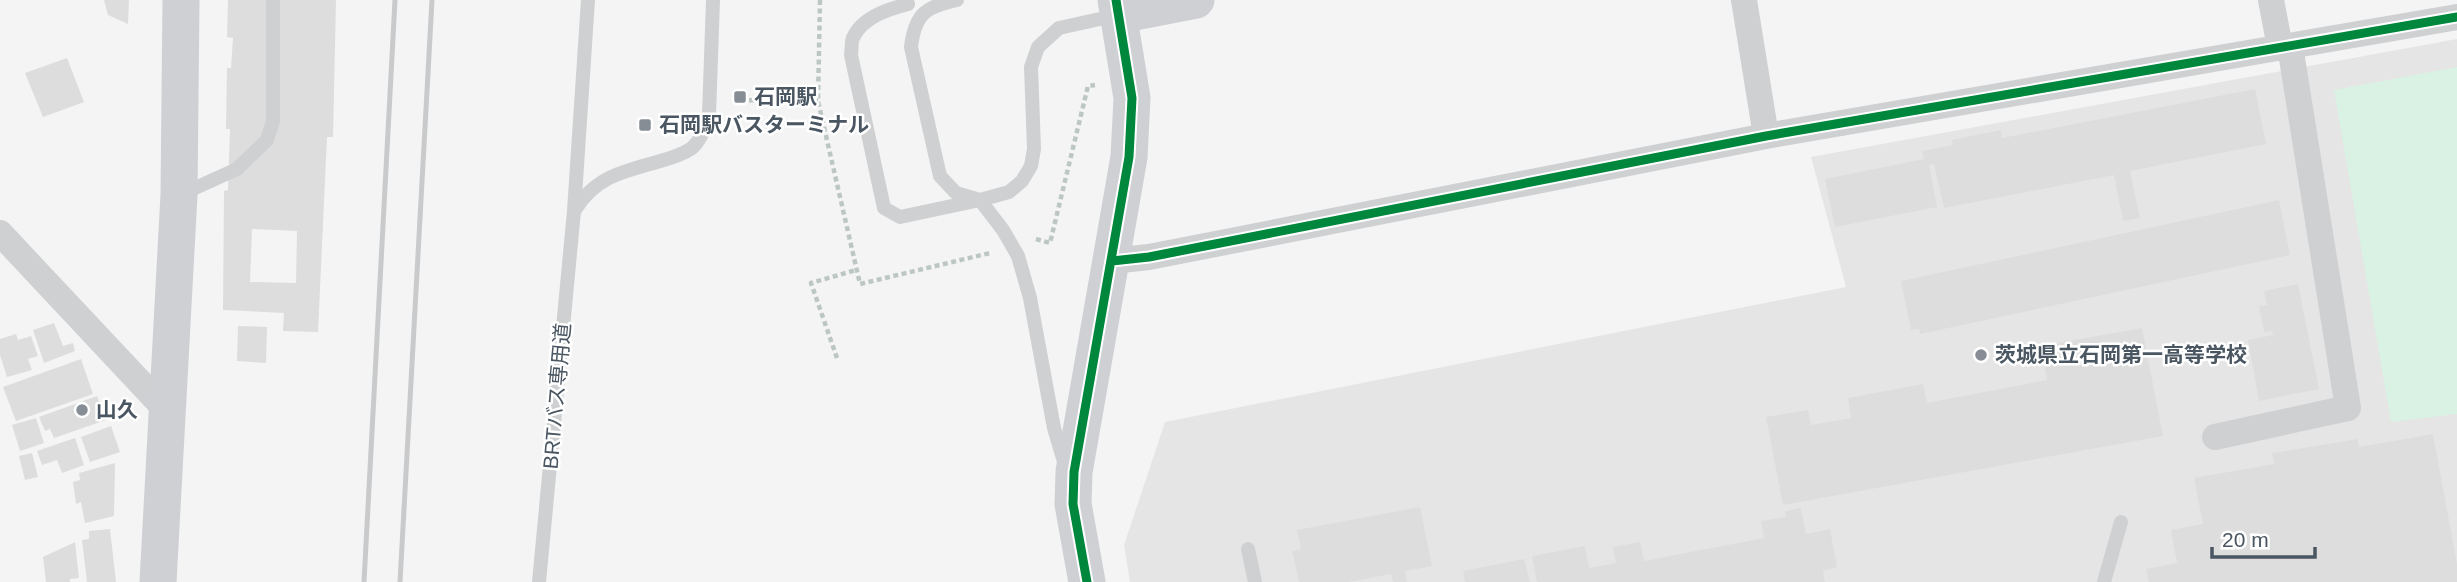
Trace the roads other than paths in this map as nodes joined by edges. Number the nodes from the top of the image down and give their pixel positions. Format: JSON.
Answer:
{"nodes":[{"id":1,"x":181,"y":0,"type":"edge"},
{"id":2,"x":273,"y":0,"type":"edge"},
{"id":3,"x":587,"y":0,"type":"edge"},
{"id":4,"x":713,"y":0,"type":"edge"},
{"id":5,"x":957,"y":0,"type":"edge"},
{"id":6,"x":1196,"y":0,"type":"edge"},
{"id":7,"x":1744,"y":0,"type":"edge"},
{"id":8,"x":2271,"y":0,"type":"edge"},
{"id":9,"x":907,"y":2,"type":"edge"},
{"id":10,"x":1118,"y":7,"type":"edge"},
{"id":11,"x":2457,"y":17,"type":"edge"},
{"id":12,"x":913,"y":29,"type":"junction"},
{"id":13,"x":2285,"y":47,"type":"junction"},
{"id":14,"x":1766,"y":136,"type":"junction"},
{"id":15,"x":179,"y":195,"type":"junction"},
{"id":16,"x":980,"y":200,"type":"junction"},
{"id":17,"x":574,"y":211,"type":"junction"},
{"id":18,"x":0,"y":233,"type":"edge"},
{"id":19,"x":1112,"y":261,"type":"junction"},
{"id":20,"x":168,"y":412,"type":"junction"},
{"id":21,"x":2215,"y":437,"type":"dead end"},
{"id":22,"x":1073,"y":493,"type":"junction"},
{"id":23,"x":2121,"y":522,"type":"dead end"},
{"id":24,"x":1248,"y":548,"type":"dead end"},
{"id":25,"x":158,"y":582,"type":"edge"},
{"id":26,"x":539,"y":582,"type":"edge"},
{"id":27,"x":1087,"y":582,"type":"edge"},
{"id":28,"x":1255,"y":582,"type":"edge"},
{"id":29,"x":2104,"y":582,"type":"edge"}],
"edges":[{"from":1,"to":15,"type":"street"},
{"from":2,"to":15,"type":"lane"},
{"from":3,"to":17,"type":"lane","name":"BRTバス専用道"},
{"from":4,"to":17,"type":"lane"},
{"from":5,"to":12,"type":"lane"},
{"from":6,"to":10,"type":"street"},
{"from":7,"to":14,"type":"street"},
{"from":8,"to":13,"type":"street"},
{"from":9,"to":12,"type":"lane"},
{"from":9,"to":16,"type":"lane"},
{"from":10,"to":16,"type":"lane"},
{"from":10,"to":19,"type":"street"},
{"from":11,"to":13,"type":"street"},
{"from":12,"to":16,"type":"lane"},
{"from":13,"to":14,"type":"street"},
{"from":13,"to":21,"type":"street"},
{"from":14,"to":19,"type":"street"},
{"from":15,"to":20,"type":"street"},
{"from":16,"to":22,"type":"lane"},
{"from":17,"to":26,"type":"lane","name":"BRTバス専用道"},
{"from":18,"to":20,"type":"street"},
{"from":19,"to":22,"type":"street"},
{"from":20,"to":25,"type":"street"},
{"from":22,"to":27,"type":"street"},
{"from":23,"to":29,"type":"lane"},
{"from":24,"to":28,"type":"lane"}]}
